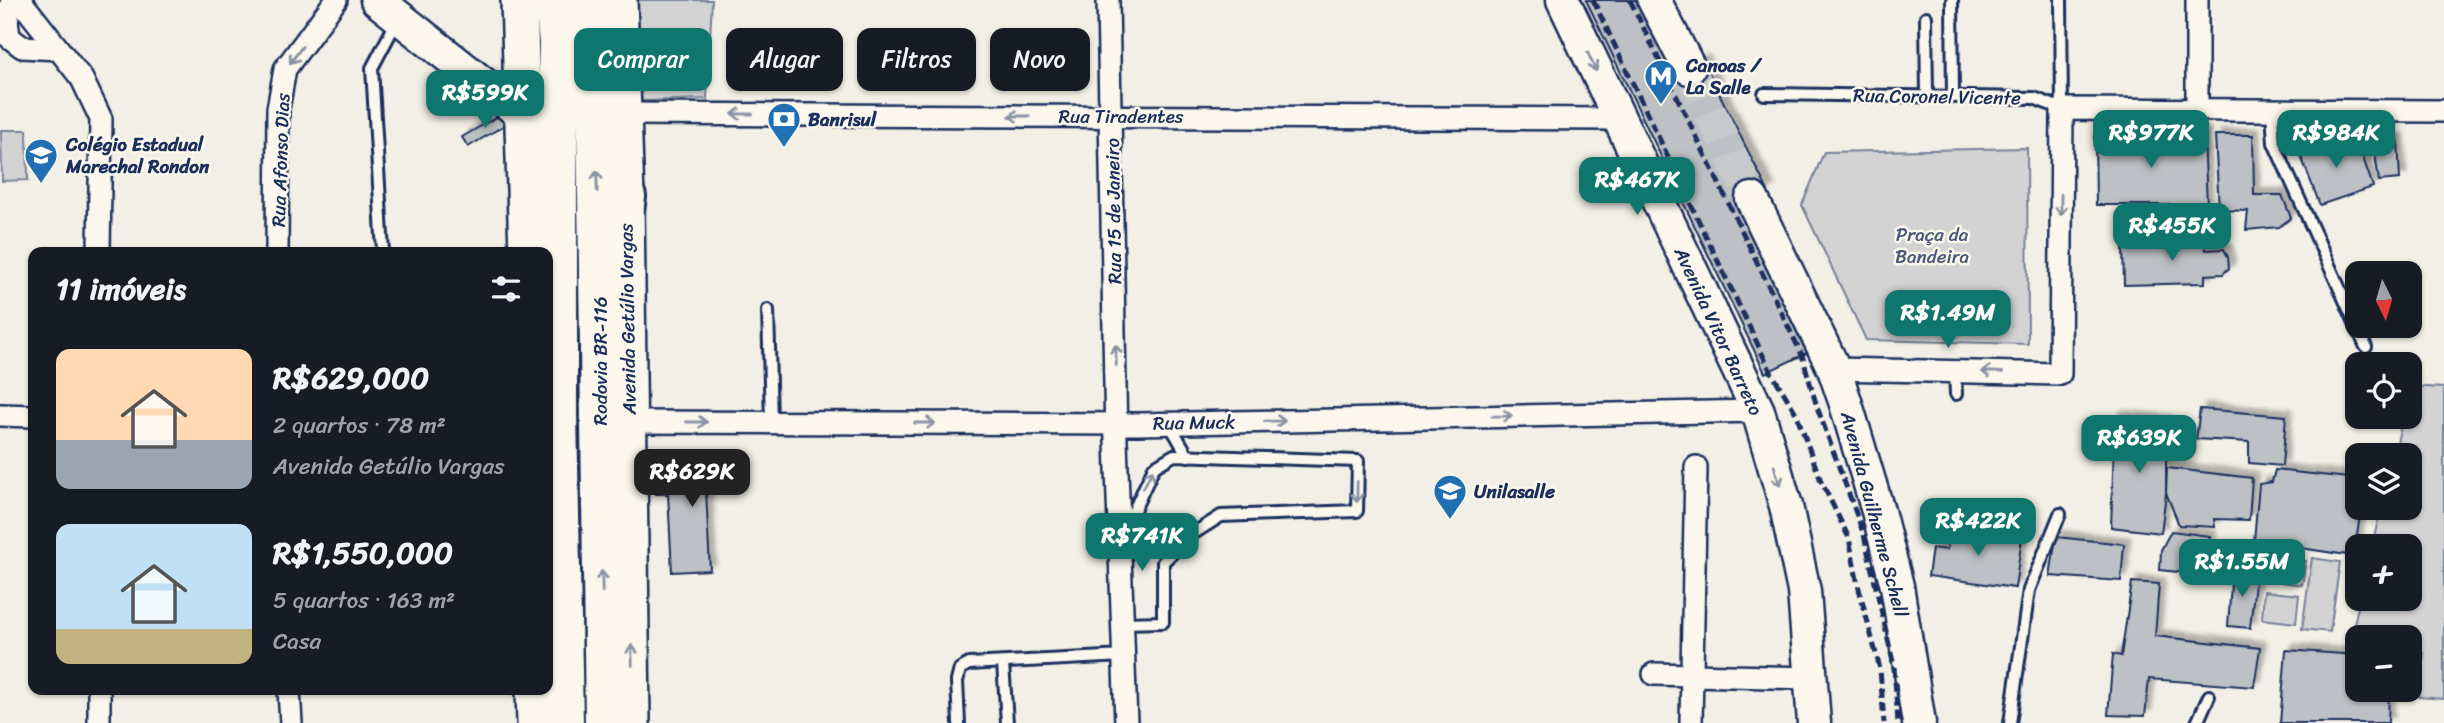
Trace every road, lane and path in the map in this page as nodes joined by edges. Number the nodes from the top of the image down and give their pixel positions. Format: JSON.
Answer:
{"nodes":[{"id":1,"x":12,"y":0,"type":"edge"},
{"id":2,"x":20,"y":0,"type":"edge"},
{"id":3,"x":336,"y":0,"type":"edge"},
{"id":4,"x":377,"y":0,"type":"edge"},
{"id":5,"x":519,"y":0,"type":"edge"},
{"id":6,"x":554,"y":0,"type":"edge"},
{"id":7,"x":591,"y":0,"type":"edge"},
{"id":8,"x":619,"y":0,"type":"edge"},
{"id":9,"x":1108,"y":0,"type":"edge"},
{"id":10,"x":1563,"y":0,"type":"edge"},
{"id":11,"x":1654,"y":0,"type":"edge"},
{"id":12,"x":1952,"y":0,"type":"edge"},
{"id":13,"x":2061,"y":0,"type":"edge"},
{"id":14,"x":2197,"y":0,"type":"edge"},
{"id":15,"x":405,"y":10,"type":"edge"},
{"id":16,"x":1926,"y":17,"type":"dead end"},
{"id":17,"x":558,"y":42,"type":"junction"},
{"id":18,"x":58,"y":49,"type":"junction"},
{"id":19,"x":523,"y":65,"type":"junction"},
{"id":20,"x":1689,"y":68,"type":"tunnel mouth"},
{"id":21,"x":1764,"y":94,"type":"dead end"},
{"id":22,"x":1927,"y":95,"type":"junction"},
{"id":23,"x":1953,"y":96,"type":"junction"},
{"id":24,"x":2062,"y":109,"type":"junction"},
{"id":25,"x":2197,"y":110,"type":"junction"},
{"id":26,"x":2272,"y":111,"type":"junction"},
{"id":27,"x":2444,"y":111,"type":"edge"},
{"id":28,"x":622,"y":114,"type":"junction"},
{"id":29,"x":524,"y":117,"type":"junction"},
{"id":30,"x":1111,"y":117,"type":"junction"},
{"id":31,"x":1619,"y":119,"type":"junction"},
{"id":32,"x":625,"y":197,"type":"junction"},
{"id":33,"x":1752,"y":199,"type":"tunnel mouth"},
{"id":34,"x":99,"y":247,"type":"edge"},
{"id":35,"x":277,"y":247,"type":"edge"},
{"id":36,"x":383,"y":247,"type":"edge"},
{"id":37,"x":527,"y":247,"type":"edge"},
{"id":38,"x":545,"y":247,"type":"edge"},
{"id":39,"x":768,"y":310,"type":"dead end"},
{"id":40,"x":2366,"y":347,"type":"dead end"},
{"id":41,"x":1834,"y":369,"type":"junction"},
{"id":42,"x":1955,"y":371,"type":"junction"},
{"id":43,"x":601,"y":372,"type":"junction"},
{"id":44,"x":1956,"y":394,"type":"dead end"},
{"id":45,"x":1758,"y":411,"type":"junction"},
{"id":46,"x":0,"y":415,"type":"edge"},
{"id":47,"x":28,"y":416,"type":"edge"},
{"id":48,"x":629,"y":422,"type":"junction"},
{"id":49,"x":771,"y":422,"type":"junction"},
{"id":50,"x":1117,"y":423,"type":"junction"},
{"id":51,"x":1169,"y":423,"type":"junction"},
{"id":52,"x":1188,"y":456,"type":"junction"},
{"id":53,"x":1696,"y":467,"type":"dead end"},
{"id":54,"x":2060,"y":514,"type":"dead end"},
{"id":55,"x":1120,"y":541,"type":"junction"},
{"id":56,"x":1123,"y":623,"type":"junction"},
{"id":57,"x":1124,"y":656,"type":"junction"},
{"id":58,"x":1003,"y":663,"type":"junction"},
{"id":59,"x":1654,"y":674,"type":"dead end"},
{"id":60,"x":1693,"y":675,"type":"junction"},
{"id":61,"x":1811,"y":678,"type":"junction"},
{"id":62,"x":99,"y":695,"type":"edge"},
{"id":63,"x":289,"y":695,"type":"edge"},
{"id":64,"x":534,"y":695,"type":"edge"},
{"id":65,"x":2209,"y":696,"type":"dead end"},
{"id":66,"x":99,"y":723,"type":"edge"},
{"id":67,"x":291,"y":723,"type":"edge"},
{"id":68,"x":534,"y":723,"type":"edge"},
{"id":69,"x":564,"y":723,"type":"edge"},
{"id":70,"x":604,"y":723,"type":"edge"},
{"id":71,"x":632,"y":723,"type":"edge"},
{"id":72,"x":958,"y":723,"type":"edge"},
{"id":73,"x":1007,"y":723,"type":"edge"},
{"id":74,"x":1126,"y":723,"type":"edge"},
{"id":75,"x":1691,"y":723,"type":"edge"},
{"id":76,"x":1814,"y":723,"type":"edge"},
{"id":77,"x":1919,"y":723,"type":"edge"},
{"id":78,"x":2011,"y":723,"type":"edge"},
{"id":79,"x":2197,"y":723,"type":"edge"}],
"edges":[{"from":1,"to":18,"type":"street"},
{"from":2,"to":18,"type":"street"},
{"from":3,"to":35,"type":"street","name":"Rua Afonso Dias","one_way":true},
{"from":4,"to":15,"type":"main road"},
{"from":5,"to":19,"type":"main road"},
{"from":6,"to":17,"type":"highway"},
{"from":43,"to":7,"type":"highway","name":"Rodovia BR-116","one_way":true},
{"from":8,"to":28,"type":"main road","name":"Avenida Getúlio Vargas"},
{"from":9,"to":30,"type":"street","name":"Rua 15 de Janeiro"},
{"from":10,"to":31,"type":"main road","name":"Avenida Vitor Barreto","one_way":true},
{"from":11,"to":20,"type":"main road"},
{"from":12,"to":23,"type":"lane"},
{"from":13,"to":24,"type":"lane"},
{"from":14,"to":25,"type":"street"},
{"from":15,"to":19,"type":"main road"},
{"from":15,"to":29,"type":"main road"},
{"from":15,"to":36,"type":"lane"},
{"from":16,"to":22,"type":"lane"},
{"from":17,"to":38,"type":"highway"},
{"from":17,"to":69,"type":"highway"},
{"from":18,"to":34,"type":"street"},
{"from":19,"to":29,"type":"main road"},
{"from":21,"to":22,"type":"lane","name":"Rua Coronel Vicente"},
{"from":22,"to":23,"type":"lane","name":"Rua Coronel Vicente"},
{"from":23,"to":24,"type":"lane","name":"Rua Coronel Vicente"},
{"from":24,"to":25,"type":"street","name":"Rua Coronel Vicente"},
{"from":24,"to":42,"type":"street","one_way":true},
{"from":25,"to":26,"type":"street","name":"Rua Coronel Vicente"},
{"from":26,"to":27,"type":"street","name":"Rua Coronel Vicente"},
{"from":26,"to":40,"type":"lane"},
{"from":30,"to":28,"type":"street","name":"Rua Tiradentes","one_way":true},
{"from":28,"to":32,"type":"main road","name":"Avenida Getúlio Vargas"},
{"from":29,"to":37,"type":"main road"},
{"from":30,"to":31,"type":"street","name":"Rua Tiradentes"},
{"from":50,"to":30,"type":"street","name":"Rua 15 de Janeiro","one_way":true},
{"from":31,"to":45,"type":"main road","name":"Avenida Vitor Barreto"},
{"from":32,"to":43,"type":"highway"},
{"from":32,"to":48,"type":"main road","name":"Avenida Getúlio Vargas"},
{"from":33,"to":41,"type":"main road","name":"Avenida Guilherme Schell"},
{"from":39,"to":49,"type":"lane"},
{"from":41,"to":42,"type":"street"},
{"from":41,"to":77,"type":"main road","name":"Avenida Guilherme Schell"},
{"from":42,"to":44,"type":"lane"},
{"from":70,"to":43,"type":"highway","name":"Rodovia BR-116","one_way":true},
{"from":51,"to":45,"type":"street","name":"Rua Muck","one_way":true},
{"from":45,"to":61,"type":"main road","name":"Avenida Vitor Barreto","one_way":true},
{"from":46,"to":47,"type":"street"},
{"from":48,"to":49,"type":"street","name":"Rua Muck","one_way":true},
{"from":71,"to":48,"type":"main road","name":"Avenida Getúlio Vargas","one_way":true},
{"from":49,"to":50,"type":"street","name":"Rua Muck","one_way":true},
{"from":50,"to":51,"type":"street","name":"Rua Muck"},
{"from":50,"to":55,"type":"street","name":"Rua 15 de Janeiro"},
{"from":51,"to":52,"type":"lane"},
{"from":55,"to":52,"type":"lane","one_way":true},
{"from":52,"to":56,"type":"lane","one_way":true},
{"from":53,"to":60,"type":"street"},
{"from":54,"to":78,"type":"lane"},
{"from":55,"to":56,"type":"street","name":"Rua 15 de Janeiro"},
{"from":56,"to":57,"type":"street","name":"Rua 15 de Janeiro"},
{"from":57,"to":58,"type":"lane"},
{"from":57,"to":74,"type":"street","name":"Rua 15 de Janeiro"},
{"from":58,"to":72,"type":"lane"},
{"from":58,"to":73,"type":"lane"},
{"from":59,"to":60,"type":"street"},
{"from":60,"to":61,"type":"street"},
{"from":60,"to":75,"type":"street"},
{"from":61,"to":76,"type":"main road","name":"Avenida Vitor Barreto"},
{"from":62,"to":66,"type":"street"},
{"from":63,"to":67,"type":"street"},
{"from":64,"to":68,"type":"main road"},
{"from":65,"to":79,"type":"lane"}]}
